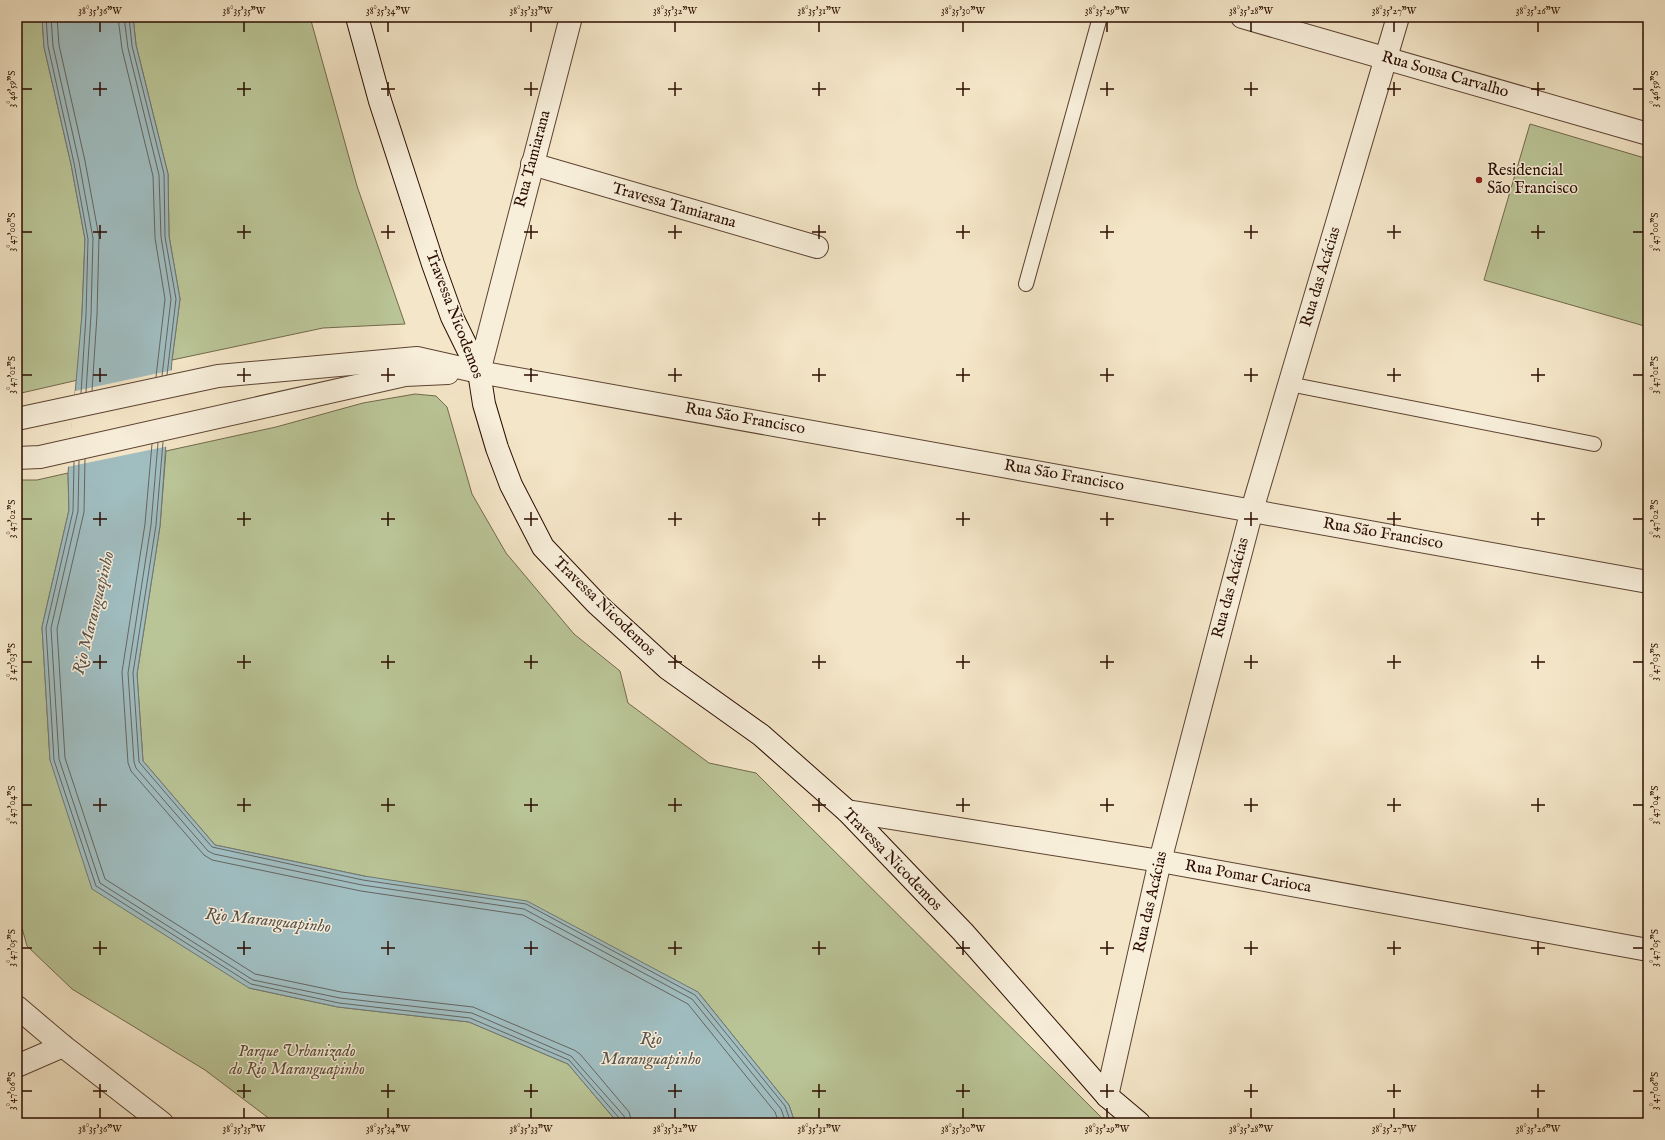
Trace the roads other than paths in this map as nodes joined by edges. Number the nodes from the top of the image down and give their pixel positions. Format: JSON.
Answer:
{"nodes":[{"id":1,"x":357,"y":17,"type":"edge"},
{"id":2,"x":571,"y":17,"type":"edge"},
{"id":3,"x":1100,"y":17,"type":"edge"},
{"id":4,"x":1242,"y":17,"type":"edge"},
{"id":5,"x":1398,"y":17,"type":"edge"},
{"id":6,"x":1387,"y":58,"type":"junction"},
{"id":7,"x":1648,"y":134,"type":"edge"},
{"id":8,"x":532,"y":164,"type":"junction"},
{"id":9,"x":817,"y":247,"type":"dead end"},
{"id":10,"x":1026,"y":284,"type":"dead end"},
{"id":11,"x":479,"y":372,"type":"junction"},
{"id":12,"x":1289,"y":384,"type":"junction"},
{"id":13,"x":24,"y":417,"type":"edge"},
{"id":14,"x":1594,"y":444,"type":"dead end"},
{"id":15,"x":17,"y":458,"type":"edge"},
{"id":16,"x":1252,"y":510,"type":"junction"},
{"id":17,"x":1648,"y":582,"type":"edge"},
{"id":18,"x":847,"y":811,"type":"junction"},
{"id":19,"x":1160,"y":861,"type":"junction"},
{"id":20,"x":1648,"y":950,"type":"edge"},
{"id":21,"x":17,"y":1007,"type":"edge"},
{"id":22,"x":63,"y":1046,"type":"junction"},
{"id":23,"x":17,"y":1066,"type":"edge"},
{"id":24,"x":1107,"y":1096,"type":"junction"},
{"id":25,"x":162,"y":1123,"type":"edge"},
{"id":26,"x":1139,"y":1123,"type":"edge"}],
"edges":[{"from":1,"to":11,"type":"street","name":"Travessa Nicodemos"},
{"from":2,"to":8,"type":"street","name":"Rua Tamiarana"},
{"from":3,"to":10,"type":"lane"},
{"from":4,"to":6,"type":"street","name":"Rua Sousa Carvalho"},
{"from":5,"to":6,"type":"street","name":"Rua das Acácias"},
{"from":6,"to":7,"type":"street","name":"Rua Sousa Carvalho"},
{"from":6,"to":12,"type":"street","name":"Rua das Acácias"},
{"from":8,"to":9,"type":"street","name":"Travessa Tamiarana"},
{"from":8,"to":11,"type":"street","name":"Rua Tamiarana"},
{"from":11,"to":13,"type":"street"},
{"from":11,"to":15,"type":"street"},
{"from":11,"to":16,"type":"street","name":"Rua São Francisco"},
{"from":11,"to":18,"type":"street","name":"Travessa Nicodemos"},
{"from":12,"to":14,"type":"lane"},
{"from":12,"to":16,"type":"street","name":"Rua das Acácias"},
{"from":16,"to":17,"type":"street","name":"Rua São Francisco"},
{"from":16,"to":19,"type":"street","name":"Rua das Acácias"},
{"from":18,"to":19,"type":"street","name":"Rua Pomar Carioca"},
{"from":18,"to":24,"type":"street","name":"Travessa Nicodemos"},
{"from":19,"to":20,"type":"street","name":"Rua Pomar Carioca"},
{"from":19,"to":24,"type":"street","name":"Rua das Acácias"},
{"from":21,"to":22,"type":"street"},
{"from":22,"to":23,"type":"street"},
{"from":22,"to":25,"type":"street"},
{"from":24,"to":26,"type":"street","name":"Travessa Nicodemos"}]}
